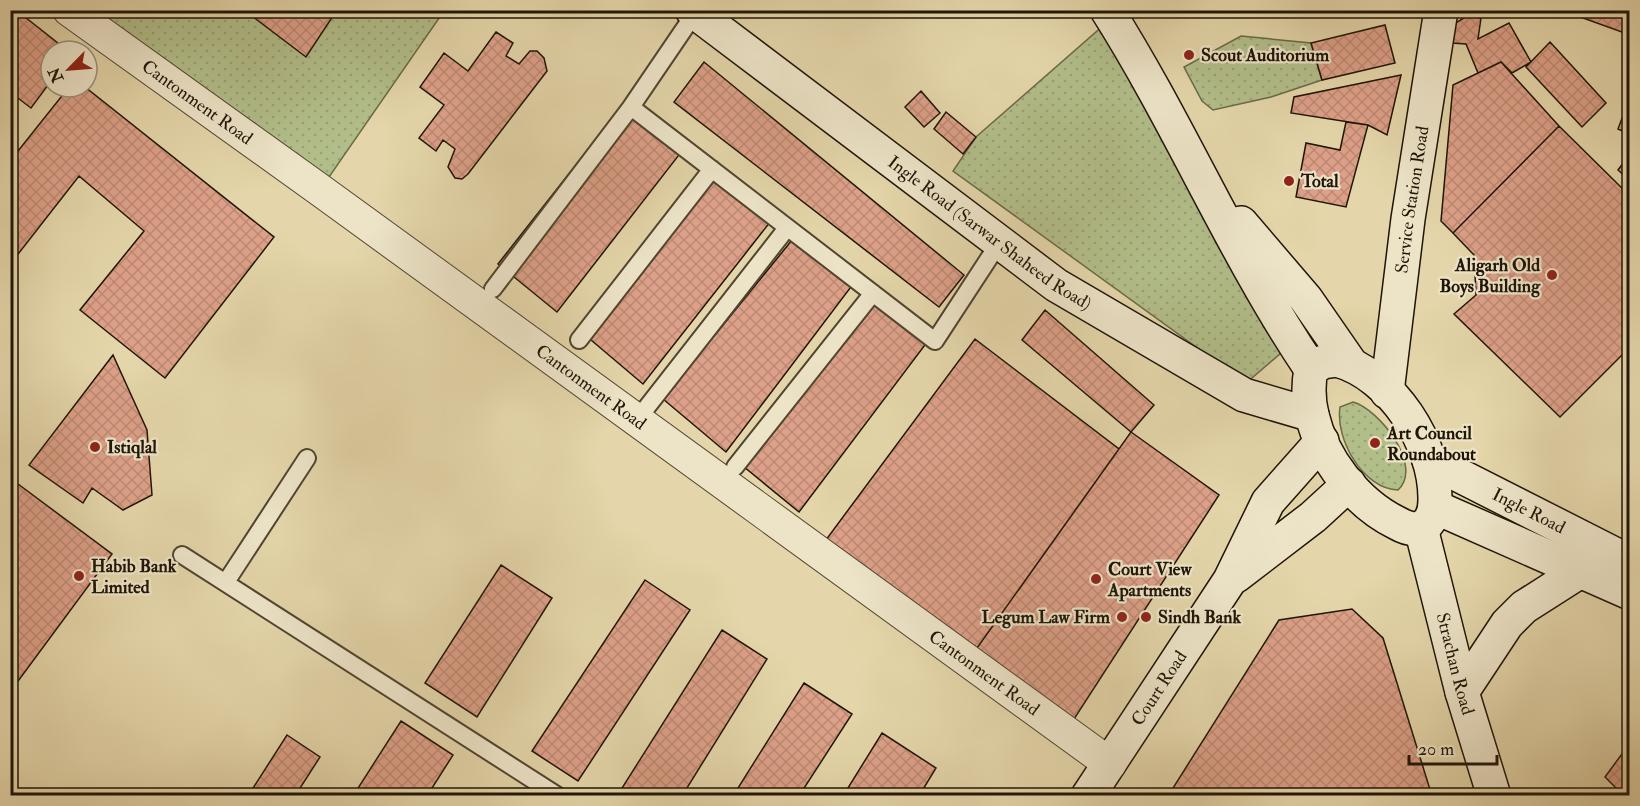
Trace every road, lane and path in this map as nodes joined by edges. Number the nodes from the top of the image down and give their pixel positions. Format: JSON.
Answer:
{"nodes":[{"id":1,"x":69,"y":10,"type":"edge"},
{"id":2,"x":1107,"y":10,"type":"edge"},
{"id":3,"x":1441,"y":10,"type":"edge"},
{"id":4,"x":693,"y":12,"type":"edge"},
{"id":5,"x":631,"y":107,"type":"junction"},
{"id":6,"x":712,"y":169,"type":"junction"},
{"id":7,"x":1203,"y":179,"type":"junction"},
{"id":8,"x":787,"y":228,"type":"junction"},
{"id":9,"x":999,"y":243,"type":"junction"},
{"id":10,"x":493,"y":289,"type":"dead end"},
{"id":11,"x":873,"y":293,"type":"junction"},
{"id":12,"x":579,"y":340,"type":"dead end"},
{"id":13,"x":1352,"y":364,"type":"junction"},
{"id":14,"x":1311,"y":369,"type":"junction"},
{"id":15,"x":1387,"y":392,"type":"junction"},
{"id":16,"x":648,"y":406,"type":"dead end"},
{"id":17,"x":1317,"y":428,"type":"junction"},
{"id":18,"x":307,"y":458,"type":"dead end"},
{"id":19,"x":1429,"y":460,"type":"junction"},
{"id":20,"x":735,"y":467,"type":"dead end"},
{"id":21,"x":1349,"y":484,"type":"junction"},
{"id":22,"x":1428,"y":517,"type":"junction"},
{"id":23,"x":182,"y":555,"type":"dead end"},
{"id":24,"x":1629,"y":562,"type":"edge"},
{"id":25,"x":1582,"y":570,"type":"junction"},
{"id":26,"x":1230,"y":580,"type":"junction"},
{"id":27,"x":225,"y":582,"type":"junction"},
{"id":28,"x":1629,"y":593,"type":"edge"},
{"id":29,"x":1462,"y":692,"type":"junction"},
{"id":30,"x":1110,"y":765,"type":"junction"},
{"id":31,"x":558,"y":795,"type":"edge"},
{"id":32,"x":1088,"y":795,"type":"edge"},
{"id":33,"x":1494,"y":795,"type":"edge"}],
"edges":[{"from":1,"to":30,"type":"street","name":"Cantonment Road"},
{"from":2,"to":7,"type":"main road"},
{"from":3,"to":15,"type":"main road","name":"Service Station Road"},
{"from":4,"to":5,"type":"lane"},
{"from":4,"to":9,"type":"main road","name":"Ingle Road (Sarwar Shaheed Road)"},
{"from":5,"to":6,"type":"lane"},
{"from":5,"to":10,"type":"lane"},
{"from":6,"to":8,"type":"lane"},
{"from":6,"to":12,"type":"lane"},
{"from":7,"to":13,"type":"main road"},
{"from":7,"to":14,"type":"main road"},
{"from":8,"to":11,"type":"lane"},
{"from":8,"to":16,"type":"lane"},
{"from":9,"to":11,"type":"lane"},
{"from":9,"to":17,"type":"main road","name":"Ingle Road (Sarwar Shaheed Road)"},
{"from":11,"to":20,"type":"lane"},
{"from":13,"to":14,"type":"main road"},
{"from":13,"to":15,"type":"main road"},
{"from":14,"to":17,"type":"main road"},
{"from":15,"to":19,"type":"main road"},
{"from":17,"to":21,"type":"main road"},
{"from":17,"to":26,"type":"main road","name":"Court Road"},
{"from":18,"to":27,"type":"lane"},
{"from":19,"to":22,"type":"main road"},
{"from":19,"to":24,"type":"main road","name":"Ingle Road"},
{"from":21,"to":22,"type":"main road"},
{"from":21,"to":26,"type":"main road","name":"Court Road"},
{"from":22,"to":25,"type":"main road","name":"Ingle Road"},
{"from":22,"to":29,"type":"main road","name":"Strachan Road"},
{"from":23,"to":27,"type":"lane"},
{"from":25,"to":28,"type":"main road","name":"Ingle Road"},
{"from":25,"to":29,"type":"main road"},
{"from":26,"to":30,"type":"main road","name":"Court Road"},
{"from":27,"to":31,"type":"lane"},
{"from":29,"to":33,"type":"main road","name":"Strachan Road"},
{"from":30,"to":32,"type":"main road","name":"Court Road"}]}
